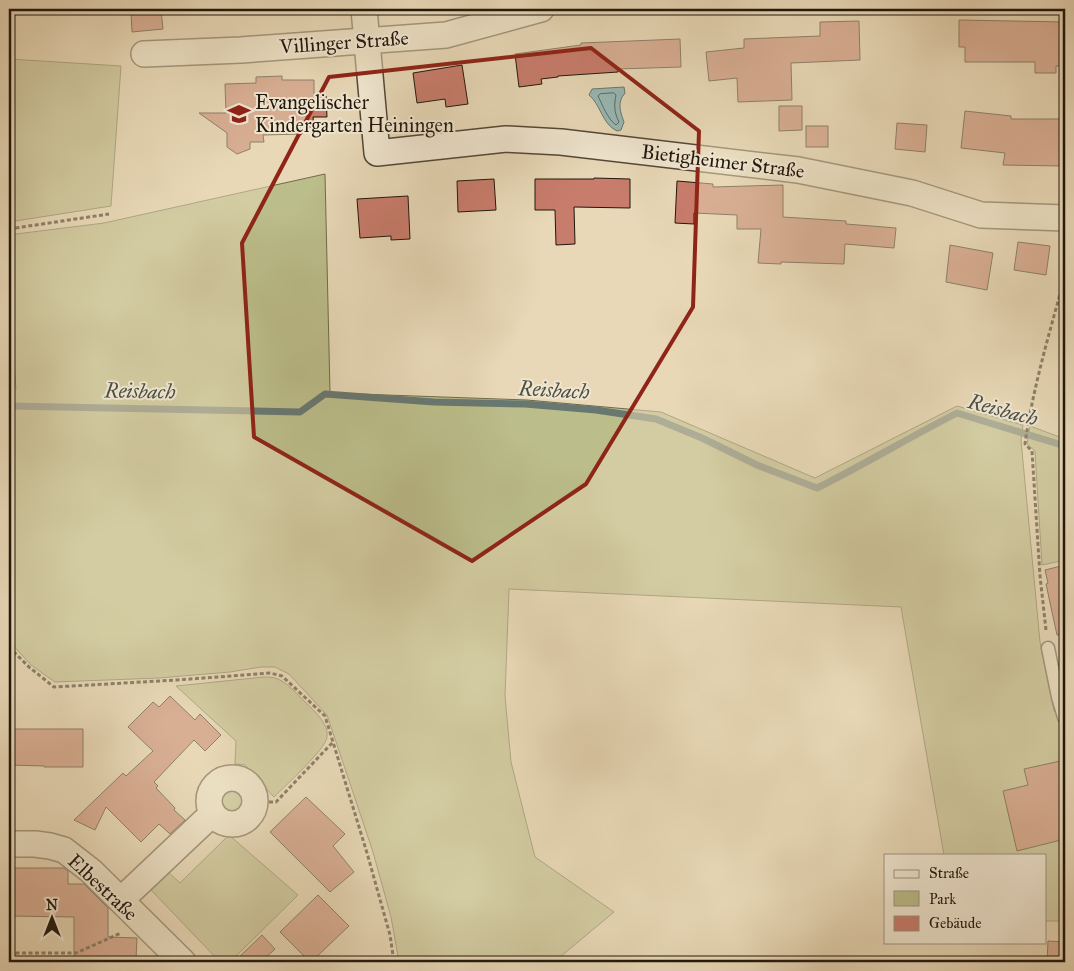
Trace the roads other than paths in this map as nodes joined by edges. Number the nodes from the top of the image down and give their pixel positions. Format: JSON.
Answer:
{"nodes":[{"id":1,"x":364,"y":9,"type":"edge"},
{"id":2,"x":541,"y":9,"type":"edge"},
{"id":3,"x":367,"y":40,"type":"junction"},
{"id":4,"x":144,"y":54,"type":"dead end"},
{"id":5,"x":1065,"y":218,"type":"edge"},
{"id":6,"x":1048,"y":648,"type":"road end"},
{"id":7,"x":1065,"y":719,"type":"edge"},
{"id":8,"x":212,"y":814,"type":"junction"},
{"id":9,"x":9,"y":844,"type":"edge"},
{"id":10,"x":121,"y":900,"type":"junction"},
{"id":11,"x":170,"y":958,"type":"edge"}],
"edges":[{"from":1,"to":3,"type":"street"},
{"from":2,"to":3,"type":"street","name":"Villinger Straße"},
{"from":3,"to":4,"type":"street","name":"Villinger Straße"},
{"from":3,"to":5,"type":"street","name":"Bietigheimer Straße"},
{"from":6,"to":7,"type":"lane"},
{"from":8,"to":8,"type":"street"},
{"from":8,"to":10,"type":"street"},
{"from":9,"to":10,"type":"street","name":"Elbestraße"},
{"from":10,"to":11,"type":"street","name":"Elbestraße"}]}
